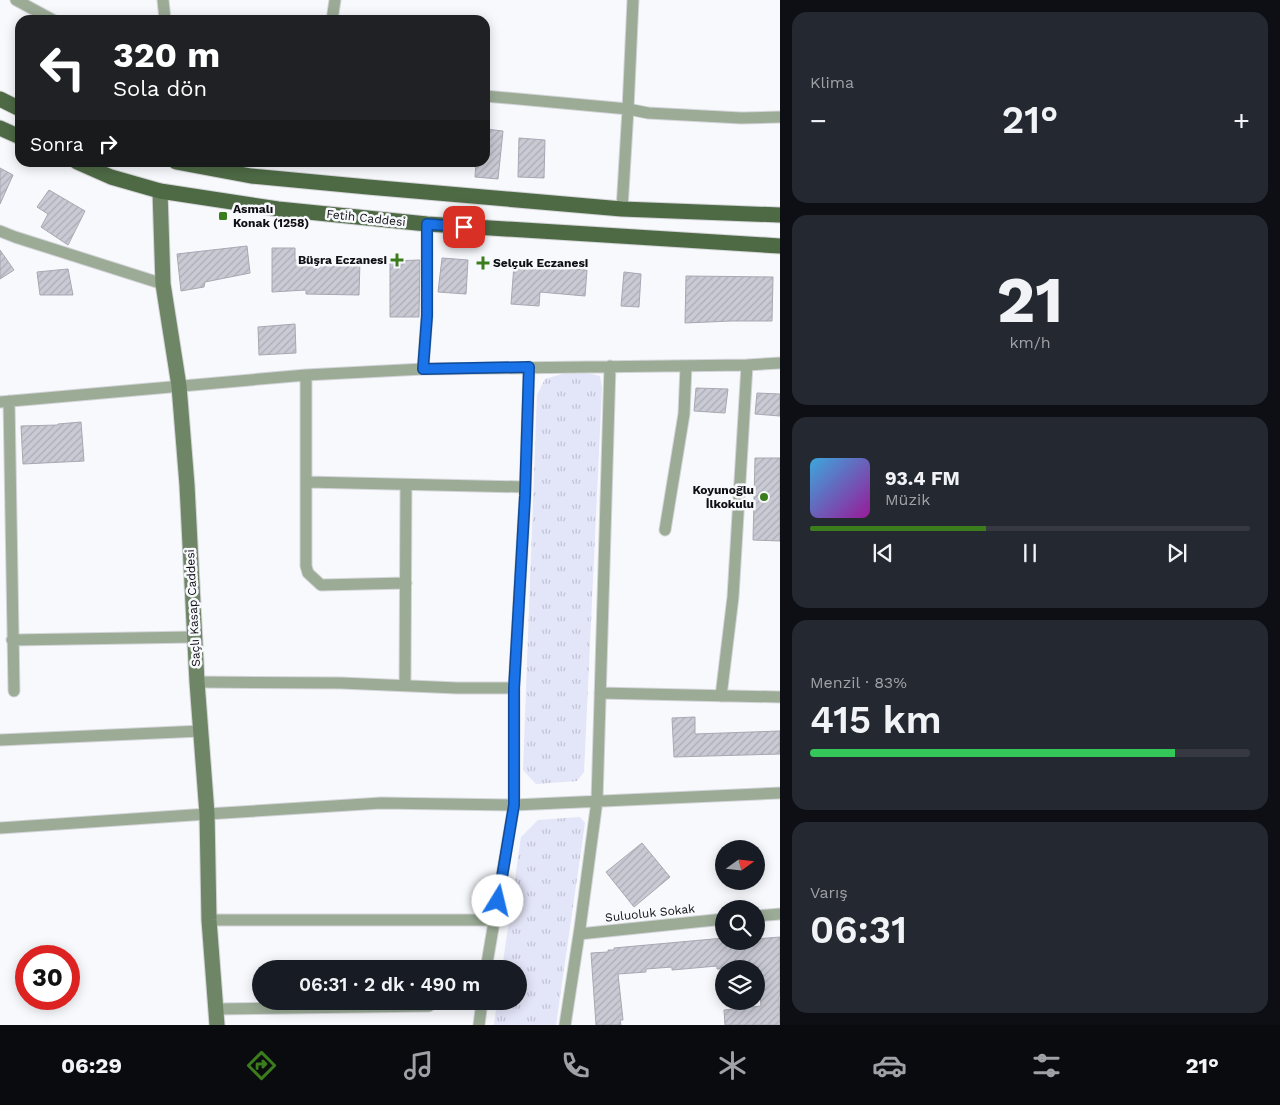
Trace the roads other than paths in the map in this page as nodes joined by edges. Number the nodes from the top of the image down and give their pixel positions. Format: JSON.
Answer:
{"nodes":[{"id":1,"x":16,"y":0,"type":"edge"},
{"id":2,"x":163,"y":0,"type":"edge"},
{"id":3,"x":335,"y":0,"type":"edge"},
{"id":4,"x":633,"y":0,"type":"edge"},
{"id":5,"x":44,"y":15,"type":"edge"},
{"id":6,"x":164,"y":15,"type":"edge"},
{"id":7,"x":333,"y":15,"type":"edge"},
{"id":8,"x":490,"y":96,"type":"edge"},
{"id":9,"x":0,"y":99,"type":"edge"},
{"id":10,"x":15,"y":106,"type":"edge"},
{"id":11,"x":628,"y":109,"type":"junction"},
{"id":12,"x":780,"y":117,"type":"edge"},
{"id":13,"x":0,"y":128,"type":"edge"},
{"id":14,"x":15,"y":135,"type":"edge"},
{"id":15,"x":88,"y":167,"type":"edge"},
{"id":16,"x":203,"y":167,"type":"edge"},
{"id":17,"x":160,"y":191,"type":"junction"},
{"id":18,"x":622,"y":209,"type":"junction"},
{"id":19,"x":776,"y":215,"type":"edge"},
{"id":20,"x":427,"y":224,"type":"junction"},
{"id":21,"x":0,"y":231,"type":"edge"},
{"id":22,"x":778,"y":246,"type":"edge"},
{"id":23,"x":163,"y":284,"type":"junction"},
{"id":24,"x":780,"y":363,"type":"edge"},
{"id":25,"x":747,"y":365,"type":"junction"},
{"id":26,"x":610,"y":366,"type":"junction"},
{"id":27,"x":686,"y":366,"type":"junction"},
{"id":28,"x":529,"y":367,"type":"junction"},
{"id":29,"x":423,"y":369,"type":"junction"},
{"id":30,"x":306,"y":375,"type":"junction"},
{"id":31,"x":179,"y":386,"type":"junction"},
{"id":32,"x":4,"y":402,"type":"edge"},
{"id":33,"x":307,"y":482,"type":"junction"},
{"id":34,"x":406,"y":484,"type":"junction"},
{"id":35,"x":525,"y":487,"type":"junction"},
{"id":36,"x":665,"y":530,"type":"dead end"},
{"id":37,"x":406,"y":583,"type":"junction"},
{"id":38,"x":194,"y":636,"type":"junction"},
{"id":39,"x":12,"y":640,"type":"junction"},
{"id":40,"x":197,"y":682,"type":"junction"},
{"id":41,"x":406,"y":685,"type":"junction"},
{"id":42,"x":514,"y":688,"type":"junction"},
{"id":43,"x":14,"y":692,"type":"dead end"},
{"id":44,"x":600,"y":693,"type":"junction"},
{"id":45,"x":720,"y":696,"type":"junction"},
{"id":46,"x":780,"y":697,"type":"edge"},
{"id":47,"x":201,"y":731,"type":"junction"},
{"id":48,"x":0,"y":740,"type":"edge"},
{"id":49,"x":780,"y":793,"type":"edge"},
{"id":50,"x":597,"y":800,"type":"junction"},
{"id":51,"x":514,"y":805,"type":"junction"},
{"id":52,"x":207,"y":814,"type":"junction"},
{"id":53,"x":0,"y":828,"type":"edge"},
{"id":54,"x":780,"y":914,"type":"edge"},
{"id":55,"x":765,"y":915,"type":"edge"},
{"id":56,"x":210,"y":920,"type":"junction"},
{"id":57,"x":495,"y":920,"type":"junction"},
{"id":58,"x":715,"y":920,"type":"edge"},
{"id":59,"x":579,"y":934,"type":"junction"},
{"id":60,"x":488,"y":960,"type":"edge"},
{"id":61,"x":216,"y":1008,"type":"junction"},
{"id":62,"x":252,"y":1008,"type":"edge"},
{"id":63,"x":481,"y":1010,"type":"edge"},
{"id":64,"x":217,"y":1025,"type":"edge"},
{"id":65,"x":479,"y":1025,"type":"edge"},
{"id":66,"x":565,"y":1025,"type":"edge"}],
"edges":[{"from":1,"to":5,"type":"street"},
{"from":2,"to":6,"type":"street"},
{"from":3,"to":7,"type":"street"},
{"from":4,"to":11,"type":"street"},
{"from":8,"to":11,"type":"street"},
{"from":9,"to":10,"type":"main road"},
{"from":11,"to":12,"type":"street"},
{"from":11,"to":18,"type":"street"},
{"from":13,"to":14,"type":"main road"},
{"from":15,"to":17,"type":"main road","name":"Fetih Caddesi"},
{"from":16,"to":18,"type":"main road"},
{"from":17,"to":20,"type":"main road","name":"Fetih Caddesi"},
{"from":17,"to":23,"type":"street","name":"Saçlı Kasap Caddesi"},
{"from":18,"to":19,"type":"main road"},
{"from":20,"to":22,"type":"main road","name":"Fetih Caddesi"},
{"from":20,"to":29,"type":"street"},
{"from":21,"to":23,"type":"street"},
{"from":23,"to":31,"type":"street","name":"Saçlı Kasap Caddesi"},
{"from":24,"to":25,"type":"street"},
{"from":25,"to":27,"type":"street"},
{"from":25,"to":45,"type":"street"},
{"from":26,"to":27,"type":"street"},
{"from":26,"to":28,"type":"street"},
{"from":26,"to":44,"type":"street"},
{"from":27,"to":36,"type":"street"},
{"from":28,"to":29,"type":"street"},
{"from":28,"to":35,"type":"street"},
{"from":29,"to":30,"type":"street"},
{"from":30,"to":31,"type":"street"},
{"from":30,"to":33,"type":"street"},
{"from":31,"to":32,"type":"street"},
{"from":31,"to":38,"type":"street","name":"Saçlı Kasap Caddesi"},
{"from":32,"to":39,"type":"street"},
{"from":33,"to":34,"type":"street"},
{"from":33,"to":37,"type":"street"},
{"from":34,"to":35,"type":"street"},
{"from":34,"to":37,"type":"street"},
{"from":35,"to":42,"type":"street"},
{"from":37,"to":41,"type":"street"},
{"from":38,"to":39,"type":"street"},
{"from":38,"to":40,"type":"street","name":"Saçlı Kasap Caddesi"},
{"from":39,"to":43,"type":"street"},
{"from":40,"to":41,"type":"street"},
{"from":40,"to":47,"type":"street","name":"Saçlı Kasap Caddesi"},
{"from":41,"to":42,"type":"street"},
{"from":42,"to":51,"type":"street"},
{"from":44,"to":45,"type":"street"},
{"from":44,"to":50,"type":"street"},
{"from":45,"to":46,"type":"street"},
{"from":47,"to":48,"type":"street"},
{"from":47,"to":52,"type":"street","name":"Saçlı Kasap Caddesi"},
{"from":49,"to":50,"type":"street"},
{"from":50,"to":51,"type":"street"},
{"from":50,"to":59,"type":"street"},
{"from":51,"to":52,"type":"street"},
{"from":51,"to":57,"type":"street"},
{"from":52,"to":53,"type":"street"},
{"from":52,"to":56,"type":"street","name":"Saçlı Kasap Caddesi"},
{"from":54,"to":55,"type":"street"},
{"from":56,"to":57,"type":"street"},
{"from":56,"to":61,"type":"street","name":"Saçlı Kasap Caddesi"},
{"from":57,"to":60,"type":"street"},
{"from":58,"to":59,"type":"street","name":"Suluoluk Sokak"},
{"from":59,"to":66,"type":"street"},
{"from":61,"to":62,"type":"street"},
{"from":61,"to":64,"type":"street","name":"Saçlı Kasap Caddesi"},
{"from":63,"to":65,"type":"street"}]}
